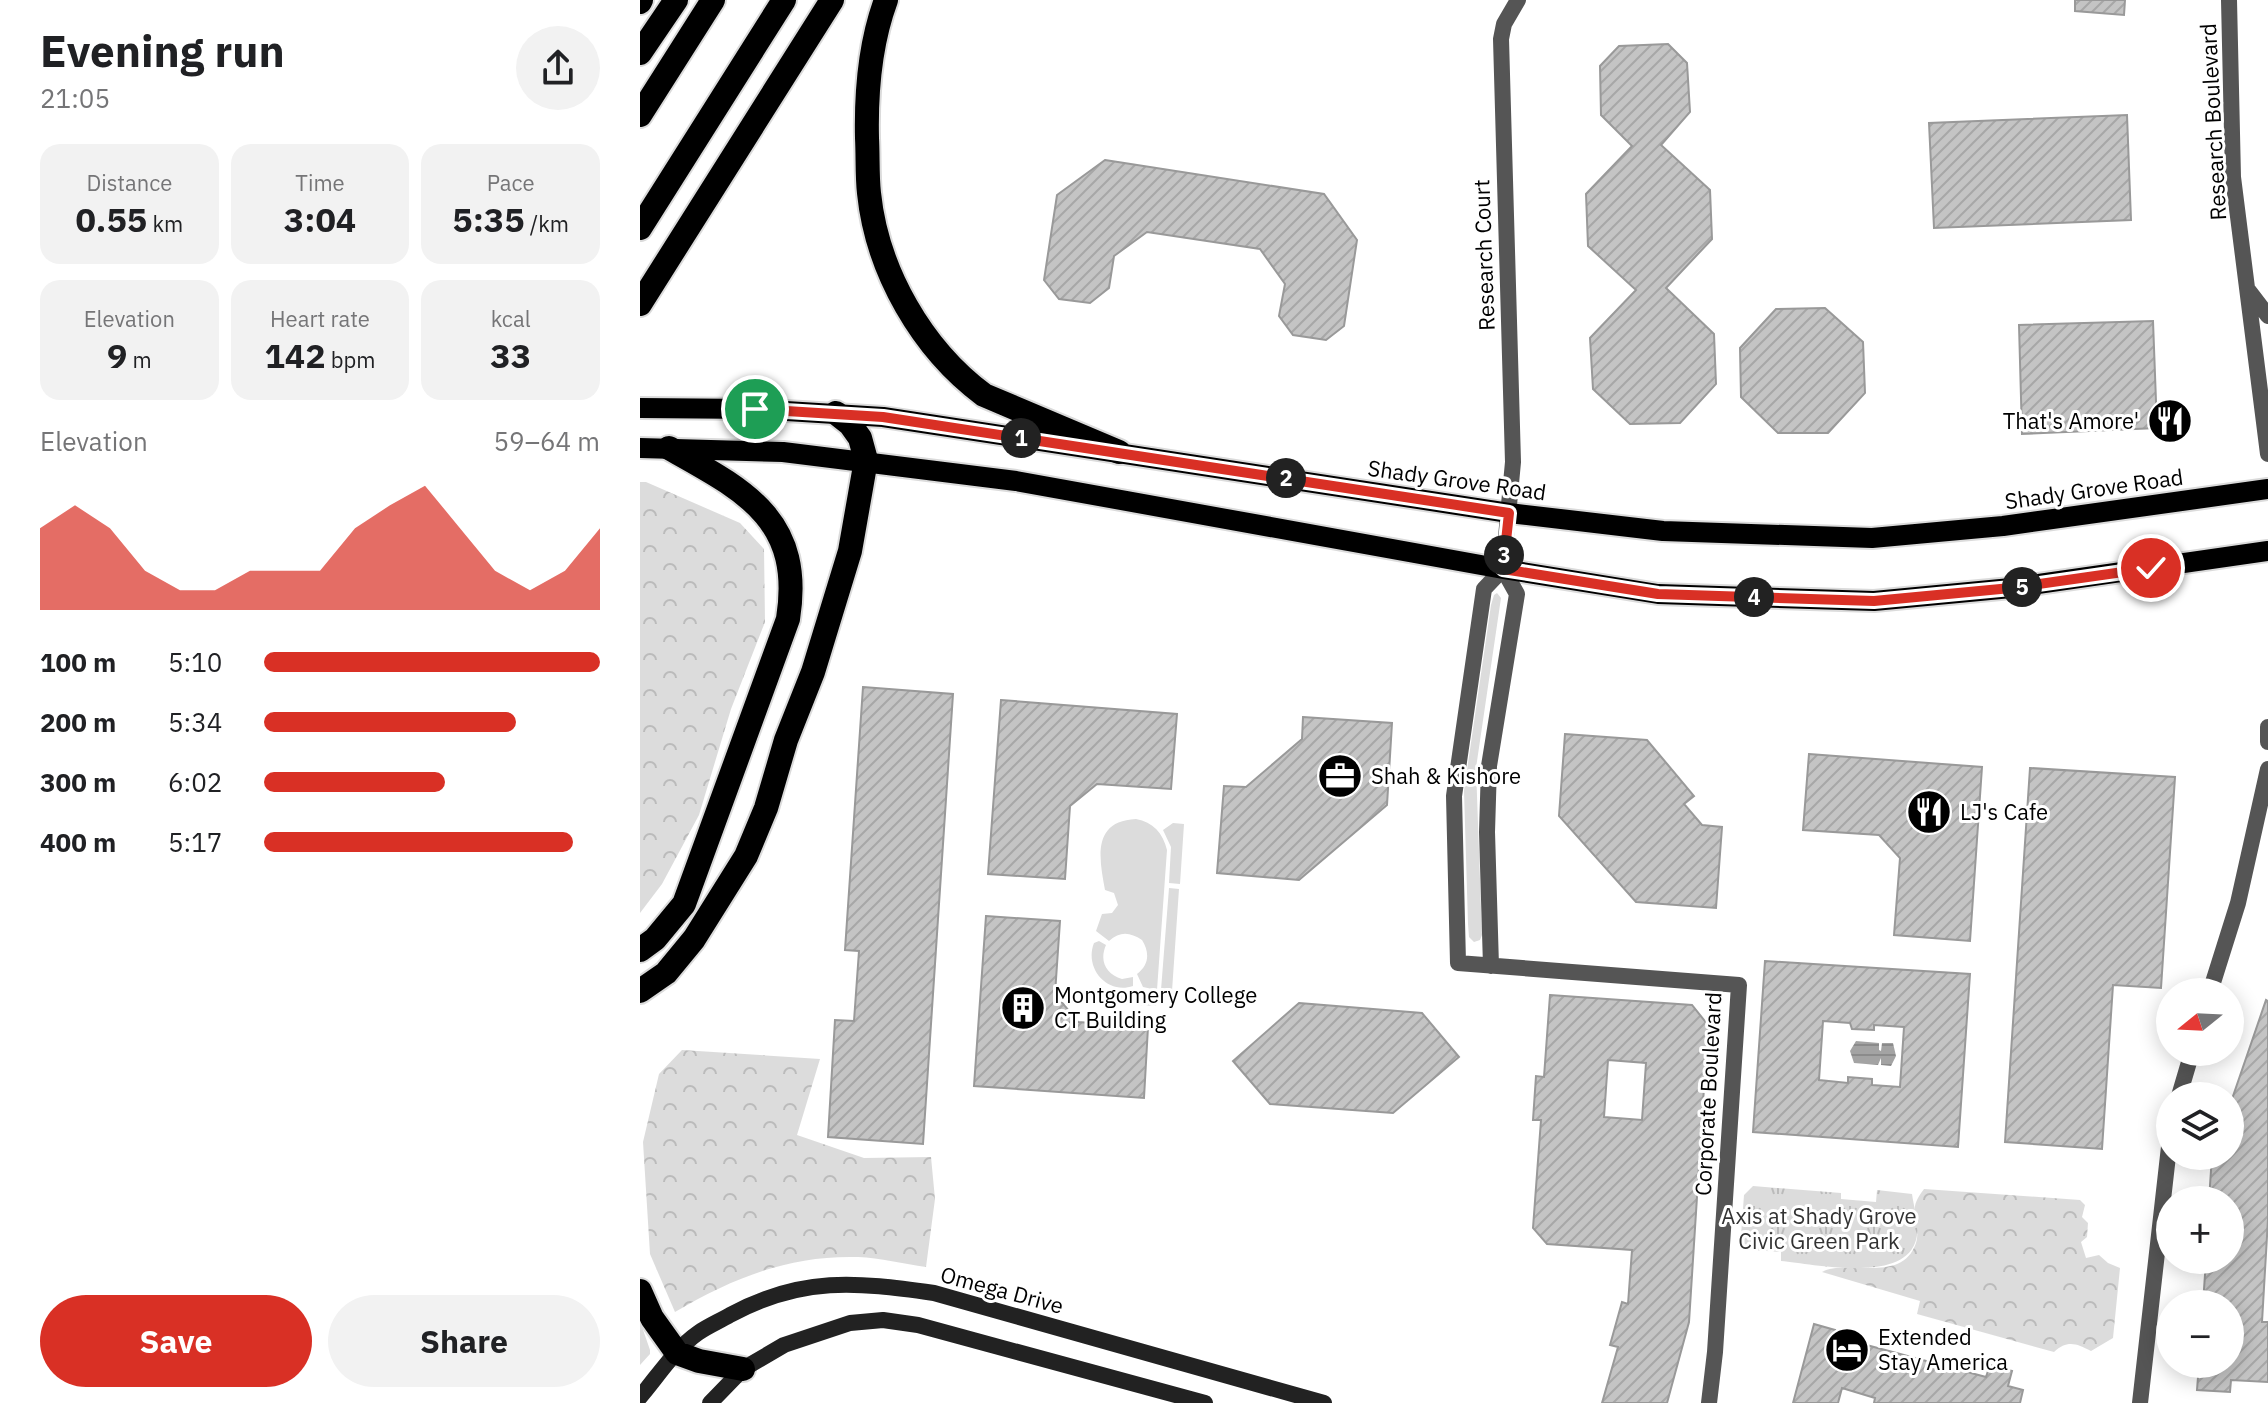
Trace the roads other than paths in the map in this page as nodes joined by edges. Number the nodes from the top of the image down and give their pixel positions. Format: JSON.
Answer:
{"nodes":[{"id":1,"x":676,"y":0,"type":"edge"},
{"id":2,"x":713,"y":0,"type":"edge"},
{"id":3,"x":784,"y":0,"type":"edge"},
{"id":4,"x":832,"y":0,"type":"edge"},
{"id":5,"x":886,"y":0,"type":"edge"},
{"id":6,"x":1518,"y":0,"type":"edge"},
{"id":7,"x":2229,"y":0,"type":"edge"},
{"id":8,"x":640,"y":53,"type":"edge"},
{"id":9,"x":640,"y":115,"type":"edge"},
{"id":10,"x":640,"y":228,"type":"edge"},
{"id":11,"x":2248,"y":290,"type":"junction"},
{"id":12,"x":640,"y":304,"type":"edge"},
{"id":13,"x":2268,"y":316,"type":"edge"},
{"id":14,"x":640,"y":408,"type":"edge"},
{"id":15,"x":836,"y":413,"type":"junction"},
{"id":16,"x":640,"y":448,"type":"edge"},
{"id":17,"x":669,"y":448,"type":"junction"},
{"id":18,"x":1119,"y":452,"type":"junction"},
{"id":19,"x":2268,"y":454,"type":"edge"},
{"id":20,"x":866,"y":460,"type":"junction"},
{"id":21,"x":2268,"y":489,"type":"edge"},
{"id":22,"x":1509,"y":513,"type":"junction"},
{"id":23,"x":2268,"y":551,"type":"edge"},
{"id":24,"x":1503,"y":569,"type":"junction"},
{"id":25,"x":2268,"y":727,"type":"edge"},
{"id":26,"x":2268,"y":742,"type":"edge"},
{"id":27,"x":2268,"y":769,"type":"edge"},
{"id":28,"x":640,"y":950,"type":"edge"},
{"id":29,"x":1491,"y":966,"type":"junction"},
{"id":30,"x":2214,"y":978,"type":"edge"},
{"id":31,"x":640,"y":991,"type":"edge"},
{"id":32,"x":2166,"y":1170,"type":"edge"},
{"id":33,"x":640,"y":1291,"type":"edge"},
{"id":34,"x":677,"y":1353,"type":"junction"},
{"id":35,"x":743,"y":1369,"type":"junction"},
{"id":36,"x":640,"y":1397,"type":"edge"},
{"id":37,"x":710,"y":1403,"type":"edge"},
{"id":38,"x":1205,"y":1403,"type":"edge"},
{"id":39,"x":1324,"y":1403,"type":"edge"},
{"id":40,"x":1709,"y":1403,"type":"edge"},
{"id":41,"x":2140,"y":1403,"type":"edge"}],
"edges":[{"from":1,"to":8,"type":"highway"},
{"from":2,"to":9,"type":"highway"},
{"from":3,"to":10,"type":"highway"},
{"from":4,"to":12,"type":"highway"},
{"from":5,"to":18,"type":"highway"},
{"from":6,"to":22,"type":"street","name":"Research Court"},
{"from":7,"to":11,"type":"street","name":"Research Boulevard"},
{"from":11,"to":13,"type":"street"},
{"from":11,"to":19,"type":"street","name":"Research Boulevard"},
{"from":14,"to":15,"type":"main road","name":"Shady Grove Road"},
{"from":15,"to":18,"type":"main road","name":"Shady Grove Road"},
{"from":15,"to":20,"type":"highway"},
{"from":16,"to":17,"type":"main road"},
{"from":17,"to":20,"type":"main road"},
{"from":17,"to":28,"type":"highway"},
{"from":18,"to":22,"type":"main road","name":"Shady Grove Road"},
{"from":20,"to":24,"type":"main road"},
{"from":20,"to":31,"type":"highway"},
{"from":21,"to":22,"type":"main road","name":"Shady Grove Road"},
{"from":22,"to":24,"type":"street","name":"Corporate Boulevard"},
{"from":23,"to":24,"type":"main road"},
{"from":24,"to":29,"type":"street","name":"Corporate Boulevard"},
{"from":24,"to":29,"type":"street","name":"Corporate Boulevard"},
{"from":25,"to":26,"type":"street"},
{"from":27,"to":30,"type":"street"},
{"from":29,"to":40,"type":"street","name":"Corporate Boulevard"},
{"from":32,"to":41,"type":"street"},
{"from":33,"to":34,"type":"highway"},
{"from":34,"to":35,"type":"highway"},
{"from":34,"to":36,"type":"main road","name":"Omega Drive"},
{"from":34,"to":39,"type":"main road","name":"Omega Drive"},
{"from":35,"to":37,"type":"main road"},
{"from":35,"to":38,"type":"main road"}]}
